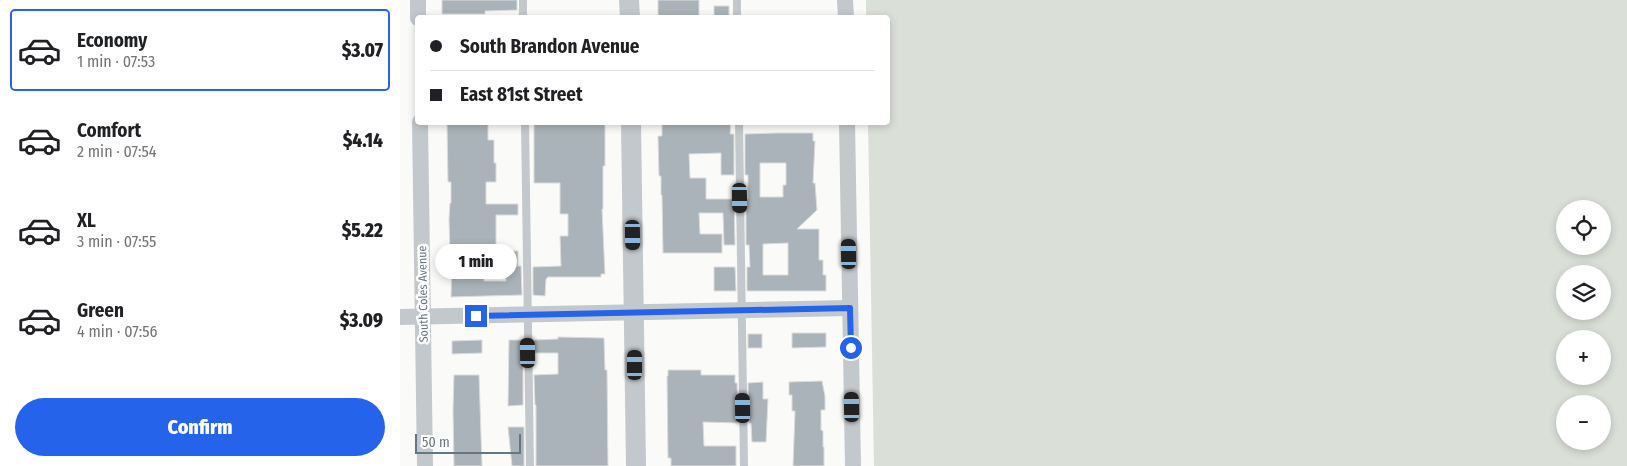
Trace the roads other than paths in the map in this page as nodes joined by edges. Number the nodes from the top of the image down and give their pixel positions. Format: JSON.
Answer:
{"nodes":[{"id":1,"x":418,"y":0,"type":"edge"},
{"id":2,"x":523,"y":0,"type":"edge"},
{"id":3,"x":629,"y":0,"type":"edge"},
{"id":4,"x":737,"y":0,"type":"edge"},
{"id":5,"x":845,"y":0,"type":"edge"},
{"id":6,"x":418,"y":15,"type":"edge"},
{"id":7,"x":523,"y":15,"type":"edge"},
{"id":8,"x":630,"y":15,"type":"edge"},
{"id":9,"x":737,"y":15,"type":"edge"},
{"id":10,"x":846,"y":15,"type":"edge"},
{"id":11,"x":420,"y":125,"type":"edge"},
{"id":12,"x":524,"y":125,"type":"edge"},
{"id":13,"x":631,"y":125,"type":"edge"},
{"id":14,"x":739,"y":125,"type":"edge"},
{"id":15,"x":847,"y":125,"type":"edge"},
{"id":16,"x":850,"y":308,"type":"junction"},
{"id":17,"x":742,"y":310,"type":"junction"},
{"id":18,"x":634,"y":313,"type":"junction"},
{"id":19,"x":528,"y":315,"type":"junction"},
{"id":20,"x":400,"y":317,"type":"edge"},
{"id":21,"x":423,"y":317,"type":"junction"},
{"id":22,"x":425,"y":466,"type":"edge"},
{"id":23,"x":530,"y":466,"type":"edge"},
{"id":24,"x":636,"y":466,"type":"edge"},
{"id":25,"x":744,"y":466,"type":"edge"},
{"id":26,"x":853,"y":466,"type":"edge"}],
"edges":[{"from":1,"to":6,"type":"street"},
{"from":2,"to":7,"type":"lane"},
{"from":3,"to":8,"type":"street"},
{"from":4,"to":9,"type":"lane"},
{"from":5,"to":10,"type":"street"},
{"from":11,"to":21,"type":"street","name":"South Coles Avenue"},
{"from":12,"to":19,"type":"lane"},
{"from":13,"to":18,"type":"street"},
{"from":14,"to":17,"type":"lane"},
{"from":15,"to":16,"type":"street"},
{"from":16,"to":17,"type":"street"},
{"from":16,"to":26,"type":"street"},
{"from":17,"to":18,"type":"street"},
{"from":17,"to":25,"type":"lane"},
{"from":18,"to":19,"type":"street"},
{"from":18,"to":24,"type":"street"},
{"from":19,"to":21,"type":"street"},
{"from":19,"to":23,"type":"lane"},
{"from":20,"to":21,"type":"street"},
{"from":21,"to":22,"type":"street","name":"South Coles Avenue"}]}
